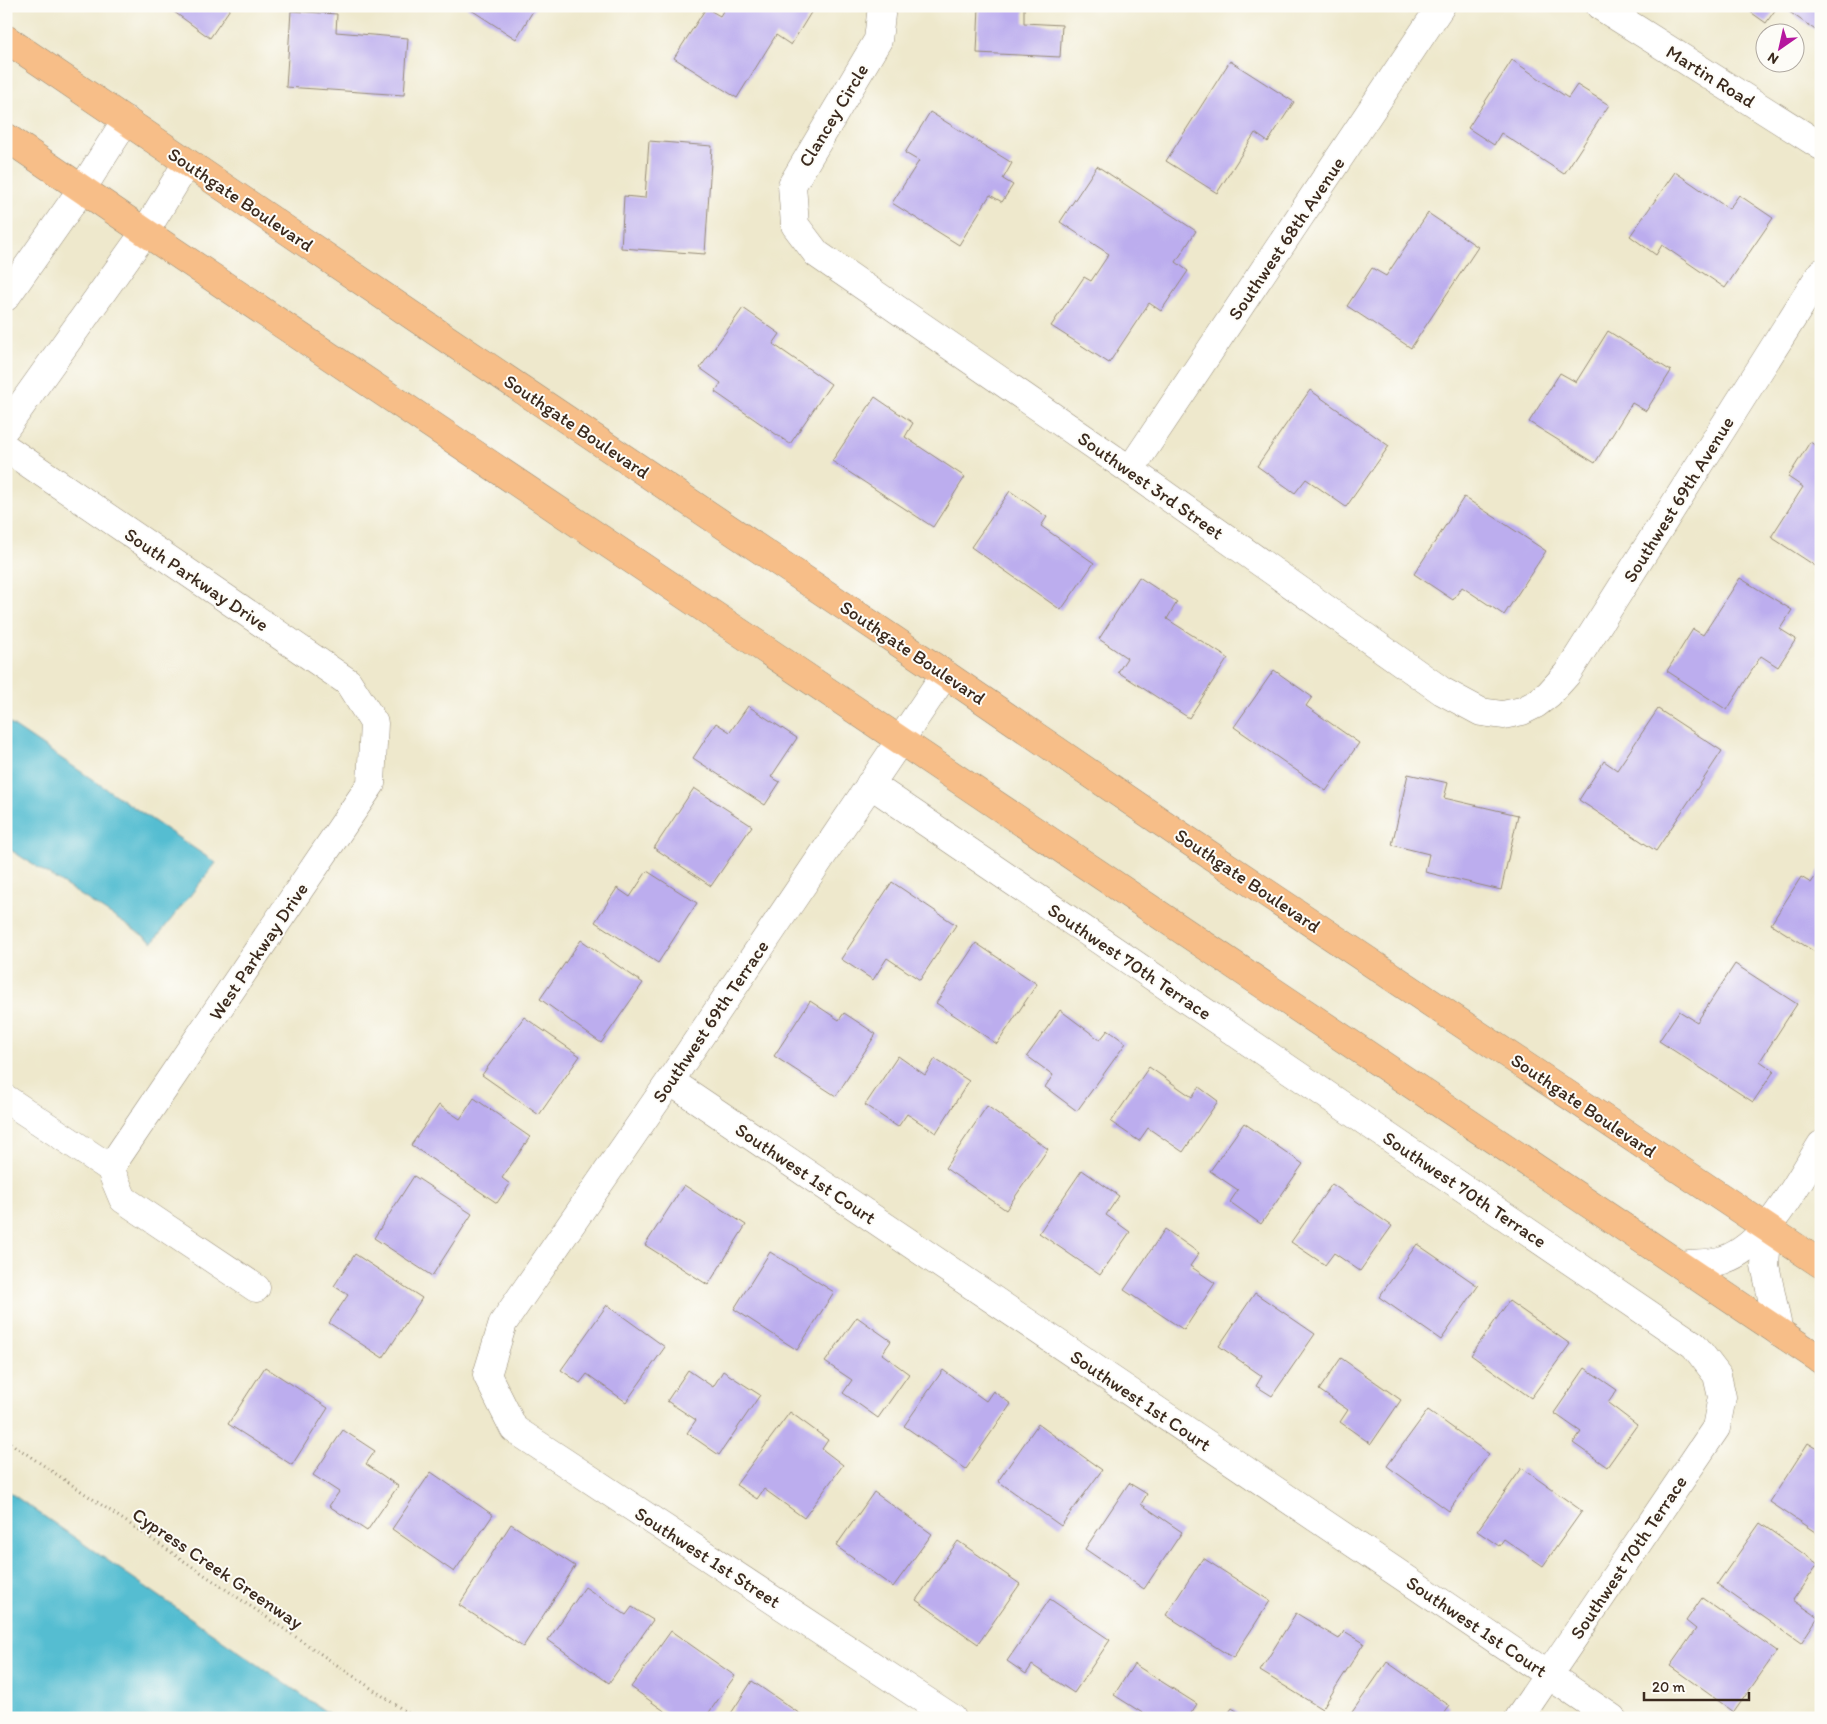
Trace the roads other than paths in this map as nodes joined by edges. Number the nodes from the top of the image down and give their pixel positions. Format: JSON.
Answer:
{"nodes":[{"id":1,"x":882,"y":6,"type":"edge"},
{"id":2,"x":1441,"y":6,"type":"edge"},
{"id":3,"x":1600,"y":6,"type":"edge"},
{"id":4,"x":6,"y":39,"type":"edge"},
{"id":5,"x":126,"y":120,"type":"junction"},
{"id":6,"x":6,"y":137,"type":"edge"},
{"id":7,"x":1821,"y":146,"type":"edge"},
{"id":8,"x":187,"y":163,"type":"junction"},
{"id":9,"x":82,"y":190,"type":"junction"},
{"id":10,"x":795,"y":225,"type":"joint"},
{"id":11,"x":145,"y":232,"type":"junction"},
{"id":12,"x":1821,"y":273,"type":"edge"},
{"id":13,"x":6,"y":296,"type":"edge"},
{"id":14,"x":6,"y":427,"type":"edge"},
{"id":15,"x":6,"y":448,"type":"edge"},
{"id":16,"x":1130,"y":470,"type":"junction"},
{"id":17,"x":945,"y":674,"type":"junction"},
{"id":18,"x":1522,"y":711,"type":"joint"},
{"id":19,"x":374,"y":723,"type":"joint"},
{"id":20,"x":900,"y":739,"type":"junction"},
{"id":21,"x":870,"y":784,"type":"junction"},
{"id":22,"x":670,"y":1081,"type":"junction"},
{"id":23,"x":6,"y":1099,"type":"edge"},
{"id":24,"x":1821,"y":1145,"type":"edge"},
{"id":25,"x":110,"y":1168,"type":"junction"},
{"id":26,"x":1768,"y":1228,"type":"junction"},
{"id":27,"x":1821,"y":1264,"type":"edge"},
{"id":28,"x":1681,"y":1265,"type":"junction"},
{"id":29,"x":256,"y":1288,"type":"dead end"},
{"id":30,"x":1779,"y":1332,"type":"junction"},
{"id":31,"x":1821,"y":1360,"type":"edge"},
{"id":32,"x":487,"y":1375,"type":"joint"},
{"id":33,"x":1548,"y":1674,"type":"junction"},
{"id":34,"x":952,"y":1718,"type":"edge"},
{"id":35,"x":1519,"y":1718,"type":"edge"},
{"id":36,"x":1612,"y":1718,"type":"edge"}],
"edges":[{"from":1,"to":10,"type":"street","name":"Clancey Circle"},
{"from":2,"to":16,"type":"street","name":"Southwest 68th Avenue"},
{"from":3,"to":7,"type":"street","name":"Martin Road"},
{"from":4,"to":5,"type":"main road","name":"Southgate Boulevard"},
{"from":5,"to":8,"type":"main road","name":"Southgate Boulevard"},
{"from":5,"to":9,"type":"street"},
{"from":6,"to":9,"type":"main road"},
{"from":8,"to":11,"type":"street"},
{"from":8,"to":17,"type":"main road","name":"Southgate Boulevard"},
{"from":9,"to":11,"type":"main road"},
{"from":9,"to":13,"type":"street"},
{"from":10,"to":16,"type":"street","name":"Southwest 3rd Street"},
{"from":11,"to":14,"type":"street"},
{"from":11,"to":20,"type":"main road"},
{"from":12,"to":18,"type":"street","name":"Southwest 69th Avenue"},
{"from":15,"to":19,"type":"street","name":"South Parkway Drive"},
{"from":16,"to":18,"type":"street","name":"Southwest 3rd Street"},
{"from":17,"to":20,"type":"street","name":"Southwest 69th Terrace"},
{"from":17,"to":26,"type":"main road","name":"Southgate Boulevard"},
{"from":19,"to":25,"type":"street","name":"West Parkway Drive"},
{"from":20,"to":21,"type":"street","name":"Southwest 69th Terrace"},
{"from":20,"to":28,"type":"main road"},
{"from":21,"to":22,"type":"street","name":"Southwest 69th Terrace"},
{"from":21,"to":33,"type":"street","name":"Southwest 70th Terrace"},
{"from":22,"to":32,"type":"street","name":"Southwest 69th Terrace"},
{"from":22,"to":33,"type":"street","name":"Southwest 1st Court"},
{"from":23,"to":25,"type":"street"},
{"from":24,"to":26,"type":"street"},
{"from":25,"to":29,"type":"street"},
{"from":26,"to":27,"type":"main road","name":"Southgate Boulevard"},
{"from":26,"to":28,"type":"street"},
{"from":26,"to":30,"type":"street"},
{"from":28,"to":30,"type":"main road"},
{"from":30,"to":31,"type":"main road"},
{"from":32,"to":34,"type":"street","name":"Southwest 1st Street"},
{"from":33,"to":35,"type":"street","name":"Southwest 70th Terrace"},
{"from":33,"to":36,"type":"street","name":"Southwest 1st Court"}]}
